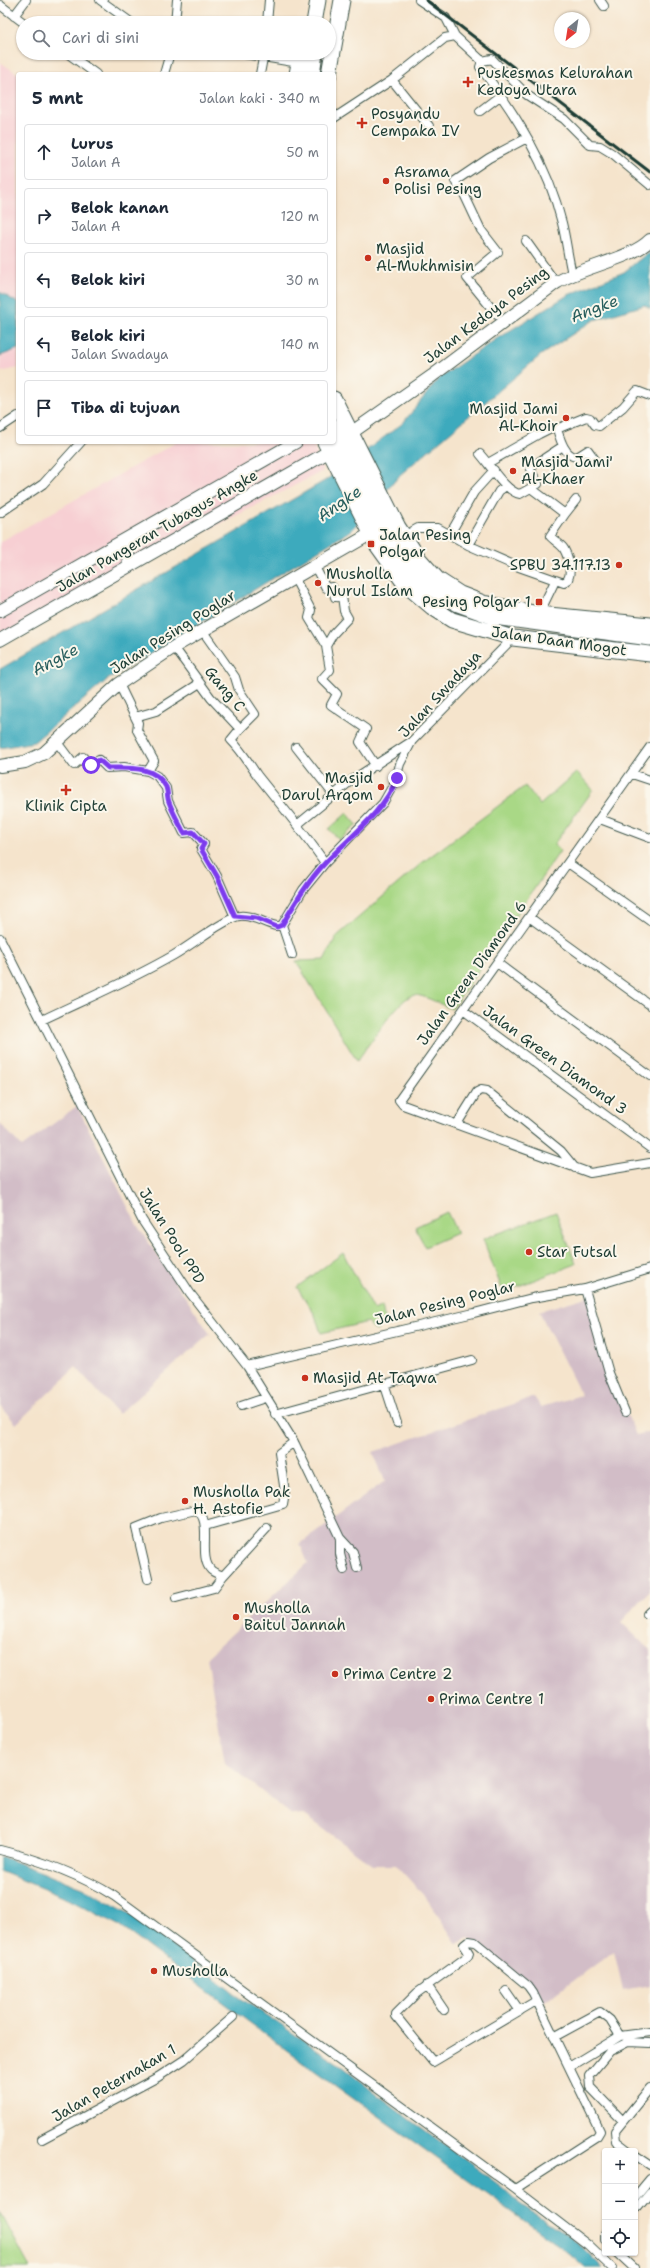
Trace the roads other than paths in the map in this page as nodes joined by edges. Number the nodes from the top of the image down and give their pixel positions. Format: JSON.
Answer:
{"nodes":[{"id":1,"x":26,"y":0,"type":"edge"},
{"id":2,"x":100,"y":0,"type":"edge"},
{"id":3,"x":176,"y":0,"type":"edge"},
{"id":4,"x":269,"y":0,"type":"edge"},
{"id":5,"x":310,"y":0,"type":"edge"},
{"id":6,"x":318,"y":0,"type":"edge"},
{"id":7,"x":325,"y":0,"type":"edge"},
{"id":8,"x":342,"y":0,"type":"edge"},
{"id":9,"x":419,"y":0,"type":"edge"},
{"id":10,"x":0,"y":5,"type":"edge"},
{"id":11,"x":14,"y":16,"type":"joint"},
{"id":12,"x":122,"y":16,"type":"edge"},
{"id":13,"x":175,"y":16,"type":"edge"},
{"id":14,"x":268,"y":16,"type":"edge"},
{"id":15,"x":307,"y":16,"type":"edge"},
{"id":16,"x":315,"y":16,"type":"edge"},
{"id":17,"x":322,"y":16,"type":"edge"},
{"id":18,"x":336,"y":32,"type":"edge"},
{"id":19,"x":455,"y":36,"type":"junction"},
{"id":20,"x":76,"y":60,"type":"edge"},
{"id":21,"x":168,"y":60,"type":"edge"},
{"id":22,"x":263,"y":60,"type":"edge"},
{"id":23,"x":288,"y":60,"type":"edge"},
{"id":24,"x":314,"y":60,"type":"edge"},
{"id":25,"x":331,"y":60,"type":"edge"},
{"id":26,"x":482,"y":61,"type":"junction"},
{"id":27,"x":302,"y":63,"type":"edge"},
{"id":28,"x":93,"y":72,"type":"edge"},
{"id":29,"x":165,"y":72,"type":"edge"},
{"id":30,"x":260,"y":72,"type":"edge"},
{"id":31,"x":312,"y":72,"type":"edge"},
{"id":32,"x":328,"y":72,"type":"edge"},
{"id":33,"x":392,"y":80,"type":"junction"},
{"id":34,"x":501,"y":95,"type":"junction"},
{"id":35,"x":480,"y":110,"type":"dead end"},
{"id":36,"x":336,"y":117,"type":"edge"},
{"id":37,"x":429,"y":126,"type":"dead end"},
{"id":38,"x":527,"y":138,"type":"junction"},
{"id":39,"x":650,"y":185,"type":"edge"},
{"id":40,"x":526,"y":240,"type":"dead end"},
{"id":41,"x":650,"y":240,"type":"edge"},
{"id":42,"x":572,"y":274,"type":"junction"},
{"id":43,"x":556,"y":283,"type":"junction"},
{"id":44,"x":497,"y":315,"type":"dead end"},
{"id":45,"x":650,"y":396,"type":"edge"},
{"id":46,"x":16,"y":417,"type":"edge"},
{"id":47,"x":337,"y":422,"type":"edge"},
{"id":48,"x":0,"y":428,"type":"edge"},
{"id":49,"x":557,"y":429,"type":"junction"},
{"id":50,"x":354,"y":439,"type":"junction"},
{"id":51,"x":79,"y":444,"type":"edge"},
{"id":52,"x":293,"y":444,"type":"edge"},
{"id":53,"x":563,"y":446,"type":"junction"},
{"id":54,"x":331,"y":449,"type":"edge"},
{"id":55,"x":480,"y":454,"type":"dead end"},
{"id":56,"x":596,"y":461,"type":"dead end"},
{"id":57,"x":488,"y":463,"type":"junction"},
{"id":58,"x":494,"y":470,"type":"junction"},
{"id":59,"x":506,"y":486,"type":"junction"},
{"id":60,"x":532,"y":489,"type":"junction"},
{"id":61,"x":576,"y":500,"type":"dead end"},
{"id":62,"x":0,"y":513,"type":"edge"},
{"id":63,"x":565,"y":514,"type":"junction"},
{"id":64,"x":370,"y":530,"type":"junction"},
{"id":65,"x":450,"y":534,"type":"junction"},
{"id":66,"x":404,"y":536,"type":"junction"},
{"id":67,"x":118,"y":544,"type":"junction"},
{"id":68,"x":468,"y":545,"type":"junction"},
{"id":69,"x":314,"y":565,"type":"junction"},
{"id":70,"x":129,"y":566,"type":"junction"},
{"id":71,"x":294,"y":577,"type":"junction"},
{"id":72,"x":555,"y":581,"type":"junction"},
{"id":73,"x":0,"y":611,"type":"edge"},
{"id":74,"x":539,"y":614,"type":"junction"},
{"id":75,"x":650,"y":625,"type":"edge"},
{"id":76,"x":202,"y":630,"type":"junction"},
{"id":77,"x":512,"y":638,"type":"junction"},
{"id":78,"x":650,"y":638,"type":"edge"},
{"id":79,"x":0,"y":640,"type":"edge"},
{"id":80,"x":650,"y":645,"type":"edge"},
{"id":81,"x":326,"y":646,"type":"junction"},
{"id":82,"x":174,"y":647,"type":"junction"},
{"id":83,"x":650,"y":654,"type":"edge"},
{"id":84,"x":200,"y":683,"type":"junction"},
{"id":85,"x":119,"y":684,"type":"junction"},
{"id":86,"x":135,"y":717,"type":"junction"},
{"id":87,"x":240,"y":729,"type":"junction"},
{"id":88,"x":56,"y":741,"type":"junction"},
{"id":89,"x":412,"y":741,"type":"junction"},
{"id":90,"x":296,"y":747,"type":"dead end"},
{"id":91,"x":650,"y":747,"type":"edge"},
{"id":92,"x":0,"y":766,"type":"edge"},
{"id":93,"x":376,"y":766,"type":"junction"},
{"id":94,"x":148,"y":771,"type":"junction"},
{"id":95,"x":632,"y":774,"type":"junction"},
{"id":96,"x":650,"y":780,"type":"edge"},
{"id":97,"x":333,"y":794,"type":"junction"},
{"id":98,"x":600,"y":819,"type":"junction"},
{"id":99,"x":298,"y":825,"type":"junction"},
{"id":100,"x":650,"y":838,"type":"edge"},
{"id":101,"x":325,"y":863,"type":"junction"},
{"id":102,"x":568,"y":863,"type":"junction"},
{"id":103,"x":235,"y":916,"type":"junction"},
{"id":104,"x":529,"y":917,"type":"junction"},
{"id":105,"x":650,"y":922,"type":"edge"},
{"id":106,"x":282,"y":925,"type":"junction"},
{"id":107,"x":0,"y":938,"type":"edge"},
{"id":108,"x":292,"y":955,"type":"dead end"},
{"id":109,"x":497,"y":963,"type":"junction"},
{"id":110,"x":650,"y":1005,"type":"edge"},
{"id":111,"x":463,"y":1010,"type":"junction"},
{"id":112,"x":42,"y":1020,"type":"junction"},
{"id":113,"x":650,"y":1076,"type":"edge"},
{"id":114,"x":458,"y":1124,"type":"junction"},
{"id":115,"x":650,"y":1148,"type":"edge"},
{"id":116,"x":650,"y":1163,"type":"edge"},
{"id":117,"x":575,"y":1168,"type":"junction"},
{"id":118,"x":650,"y":1269,"type":"edge"},
{"id":119,"x":585,"y":1289,"type":"junction"},
{"id":120,"x":472,"y":1360,"type":"dead end"},
{"id":121,"x":246,"y":1366,"type":"junction"},
{"id":122,"x":384,"y":1383,"type":"junction"},
{"id":123,"x":265,"y":1398,"type":"junction"},
{"id":124,"x":241,"y":1406,"type":"dead end"},
{"id":125,"x":625,"y":1412,"type":"dead end"},
{"id":126,"x":275,"y":1414,"type":"junction"},
{"id":127,"x":397,"y":1423,"type":"dead end"},
{"id":128,"x":294,"y":1442,"type":"junction"},
{"id":129,"x":205,"y":1526,"type":"junction"},
{"id":130,"x":266,"y":1528,"type":"dead end"},
{"id":131,"x":340,"y":1538,"type":"junction"},
{"id":132,"x":357,"y":1568,"type":"dead end"},
{"id":133,"x":344,"y":1570,"type":"dead end"},
{"id":134,"x":223,"y":1576,"type":"junction"},
{"id":135,"x":148,"y":1579,"type":"dead end"},
{"id":136,"x":176,"y":1598,"type":"dead end"},
{"id":137,"x":0,"y":1850,"type":"edge"},
{"id":138,"x":427,"y":1985,"type":"junction"},
{"id":139,"x":506,"y":1991,"type":"dead end"},
{"id":140,"x":536,"y":2001,"type":"junction"},
{"id":141,"x":444,"y":2010,"type":"dead end"},
{"id":142,"x":520,"y":2011,"type":"junction"},
{"id":143,"x":233,"y":2017,"type":"dead end"},
{"id":144,"x":650,"y":2032,"type":"edge"},
{"id":145,"x":620,"y":2036,"type":"junction"},
{"id":146,"x":554,"y":2037,"type":"junction"},
{"id":147,"x":650,"y":2043,"type":"edge"},
{"id":148,"x":569,"y":2067,"type":"junction"},
{"id":149,"x":650,"y":2088,"type":"edge"},
{"id":150,"x":623,"y":2121,"type":"junction"},
{"id":151,"x":42,"y":2139,"type":"dead end"},
{"id":152,"x":625,"y":2148,"type":"edge"},
{"id":153,"x":638,"y":2157,"type":"edge"},
{"id":154,"x":650,"y":2165,"type":"edge"},
{"id":155,"x":650,"y":2178,"type":"edge"},
{"id":156,"x":515,"y":2189,"type":"junction"},
{"id":157,"x":650,"y":2192,"type":"edge"},
{"id":158,"x":638,"y":2193,"type":"edge"},
{"id":159,"x":638,"y":2206,"type":"edge"},
{"id":160,"x":621,"y":2256,"type":"edge"},
{"id":161,"x":612,"y":2268,"type":"edge"},
{"id":162,"x":634,"y":2268,"type":"edge"}],
"edges":[{"from":1,"to":11,"type":"street"},
{"from":2,"to":12,"type":"street"},
{"from":3,"to":13,"type":"street"},
{"from":4,"to":14,"type":"street"},
{"from":5,"to":15,"type":"highway"},
{"from":6,"to":16,"type":"highway"},
{"from":7,"to":17,"type":"highway"},
{"from":8,"to":18,"type":"highway"},
{"from":9,"to":19,"type":"street"},
{"from":10,"to":11,"type":"street"},
{"from":19,"to":26,"type":"street"},
{"from":19,"to":33,"type":"street"},
{"from":20,"to":28,"type":"street"},
{"from":21,"to":29,"type":"street"},
{"from":22,"to":30,"type":"street"},
{"from":23,"to":27,"type":"street"},
{"from":24,"to":31,"type":"highway"},
{"from":25,"to":32,"type":"highway"},
{"from":26,"to":34,"type":"street"},
{"from":26,"to":39,"type":"street"},
{"from":33,"to":36,"type":"street"},
{"from":33,"to":37,"type":"street"},
{"from":34,"to":35,"type":"street"},
{"from":34,"to":38,"type":"street"},
{"from":38,"to":42,"type":"street"},
{"from":38,"to":44,"type":"street"},
{"from":40,"to":43,"type":"street"},
{"from":41,"to":42,"type":"street","name":"Jalan Kedoya Pesing"},
{"from":42,"to":43,"type":"street","name":"Jalan Kedoya Pesing"},
{"from":43,"to":50,"type":"street","name":"Jalan Kedoya Pesing"},
{"from":45,"to":49,"type":"street"},
{"from":46,"to":48,"type":"street"},
{"from":47,"to":50,"type":"highway","name":"Jalan Daan Mogot"},
{"from":47,"to":78,"type":"highway","name":"Jalan Daan Mogot"},
{"from":49,"to":53,"type":"street"},
{"from":49,"to":57,"type":"street"},
{"from":50,"to":66,"type":"highway","name":"Jalan Daan Mogot"},
{"from":51,"to":62,"type":"street"},
{"from":52,"to":67,"type":"street","name":"Jalan Pangeran Tubagus Angke"},
{"from":53,"to":56,"type":"street"},
{"from":53,"to":60,"type":"street"},
{"from":54,"to":64,"type":"highway","name":"Jalan Daan Mogot"},
{"from":54,"to":70,"type":"street","name":"Jalan Pangeran Tubagus Angke"},
{"from":54,"to":80,"type":"highway","name":"Jalan Daan Mogot"},
{"from":55,"to":57,"type":"street"},
{"from":57,"to":58,"type":"street"},
{"from":58,"to":59,"type":"street"},
{"from":58,"to":65,"type":"street"},
{"from":59,"to":60,"type":"street"},
{"from":59,"to":68,"type":"street"},
{"from":60,"to":63,"type":"street"},
{"from":61,"to":63,"type":"street"},
{"from":63,"to":72,"type":"street"},
{"from":64,"to":69,"type":"street","name":"Jalan Pesing Poglar"},
{"from":64,"to":77,"type":"highway","name":"Jalan Daan Mogot"},
{"from":65,"to":66,"type":"street"},
{"from":65,"to":68,"type":"street"},
{"from":66,"to":74,"type":"highway","name":"Jalan Daan Mogot"},
{"from":67,"to":70,"type":"street"},
{"from":67,"to":73,"type":"street","name":"Jalan Pangeran Tubagus Angke"},
{"from":68,"to":72,"type":"street"},
{"from":69,"to":71,"type":"street","name":"Jalan Pesing Poglar"},
{"from":69,"to":81,"type":"street"},
{"from":70,"to":79,"type":"street","name":"Jalan Pangeran Tubagus Angke"},
{"from":71,"to":76,"type":"street","name":"Jalan Pesing Poglar"},
{"from":71,"to":81,"type":"street"},
{"from":72,"to":74,"type":"street"},
{"from":74,"to":75,"type":"highway","name":"Jalan Daan Mogot"},
{"from":76,"to":82,"type":"street","name":"Jalan Pesing Poglar"},
{"from":76,"to":87,"type":"street"},
{"from":77,"to":83,"type":"highway","name":"Jalan Daan Mogot"},
{"from":77,"to":89,"type":"street","name":"Jalan Swadaya"},
{"from":81,"to":93,"type":"street"},
{"from":82,"to":84,"type":"street","name":"Gang C"},
{"from":82,"to":85,"type":"street","name":"Jalan Pesing Poglar"},
{"from":84,"to":86,"type":"street"},
{"from":84,"to":87,"type":"street","name":"Gang C"},
{"from":85,"to":86,"type":"street"},
{"from":85,"to":88,"type":"street","name":"Jalan Pesing Poglar"},
{"from":86,"to":94,"type":"street"},
{"from":87,"to":99,"type":"street","name":"Gang C"},
{"from":88,"to":92,"type":"street","name":"Jalan Pesing Poglar"},
{"from":88,"to":94,"type":"street"},
{"from":89,"to":93,"type":"street"},
{"from":89,"to":101,"type":"street","name":"Jalan Swadaya"},
{"from":90,"to":97,"type":"street"},
{"from":91,"to":95,"type":"street","name":"Jalan Green Diamond 6"},
{"from":93,"to":97,"type":"street"},
{"from":94,"to":103,"type":"street"},
{"from":95,"to":96,"type":"street"},
{"from":95,"to":98,"type":"street","name":"Jalan Green Diamond 6"},
{"from":97,"to":99,"type":"street"},
{"from":98,"to":100,"type":"street"},
{"from":98,"to":102,"type":"street","name":"Jalan Green Diamond 6"},
{"from":99,"to":101,"type":"street","name":"Gang C"},
{"from":101,"to":106,"type":"street","name":"Jalan Swadaya"},
{"from":102,"to":104,"type":"street","name":"Jalan Green Diamond 6"},
{"from":102,"to":105,"type":"street"},
{"from":103,"to":106,"type":"street"},
{"from":103,"to":112,"type":"street"},
{"from":104,"to":109,"type":"street","name":"Jalan Green Diamond 6"},
{"from":104,"to":110,"type":"street"},
{"from":106,"to":108,"type":"street"},
{"from":107,"to":112,"type":"street","name":"Jalan Pool PPD"},
{"from":109,"to":111,"type":"street","name":"Jalan Green Diamond 6"},
{"from":109,"to":113,"type":"street"},
{"from":111,"to":114,"type":"street","name":"Jalan Green Diamond 6"},
{"from":111,"to":115,"type":"street","name":"Jalan Green Diamond 3"},
{"from":112,"to":121,"type":"street","name":"Jalan Pool PPD"},
{"from":114,"to":117,"type":"street"},
{"from":114,"to":117,"type":"street"},
{"from":116,"to":117,"type":"street"},
{"from":118,"to":119,"type":"street","name":"Jalan Pesing Poglar"},
{"from":119,"to":121,"type":"street","name":"Jalan Pesing Poglar"},
{"from":119,"to":125,"type":"street"},
{"from":120,"to":122,"type":"street"},
{"from":121,"to":123,"type":"street","name":"Jalan Pool PPD"},
{"from":122,"to":126,"type":"street"},
{"from":122,"to":127,"type":"street"},
{"from":123,"to":124,"type":"street"},
{"from":123,"to":126,"type":"street","name":"Jalan Pool PPD"},
{"from":126,"to":128,"type":"street","name":"Jalan Pool PPD"},
{"from":128,"to":129,"type":"street"},
{"from":128,"to":131,"type":"street","name":"Jalan Pool PPD"},
{"from":129,"to":134,"type":"street"},
{"from":129,"to":135,"type":"street"},
{"from":130,"to":134,"type":"street"},
{"from":131,"to":132,"type":"street","name":"Jalan Pool PPD"},
{"from":131,"to":133,"type":"street","name":"Jalan Pool PPD"},
{"from":134,"to":136,"type":"street"},
{"from":137,"to":156,"type":"street"},
{"from":138,"to":140,"type":"street"},
{"from":138,"to":141,"type":"street"},
{"from":138,"to":142,"type":"street"},
{"from":139,"to":142,"type":"street"},
{"from":140,"to":142,"type":"street"},
{"from":140,"to":146,"type":"street"},
{"from":143,"to":151,"type":"street","name":"Jalan Peternakan 1"},
{"from":144,"to":145,"type":"street"},
{"from":145,"to":146,"type":"street"},
{"from":145,"to":148,"type":"street"},
{"from":146,"to":148,"type":"street"},
{"from":147,"to":150,"type":"street"},
{"from":148,"to":156,"type":"street"},
{"from":149,"to":150,"type":"street"},
{"from":150,"to":152,"type":"street"},
{"from":153,"to":154,"type":"street"},
{"from":155,"to":158,"type":"street"},
{"from":156,"to":161,"type":"street"},
{"from":157,"to":159,"type":"street"},
{"from":160,"to":162,"type":"street"}]}
